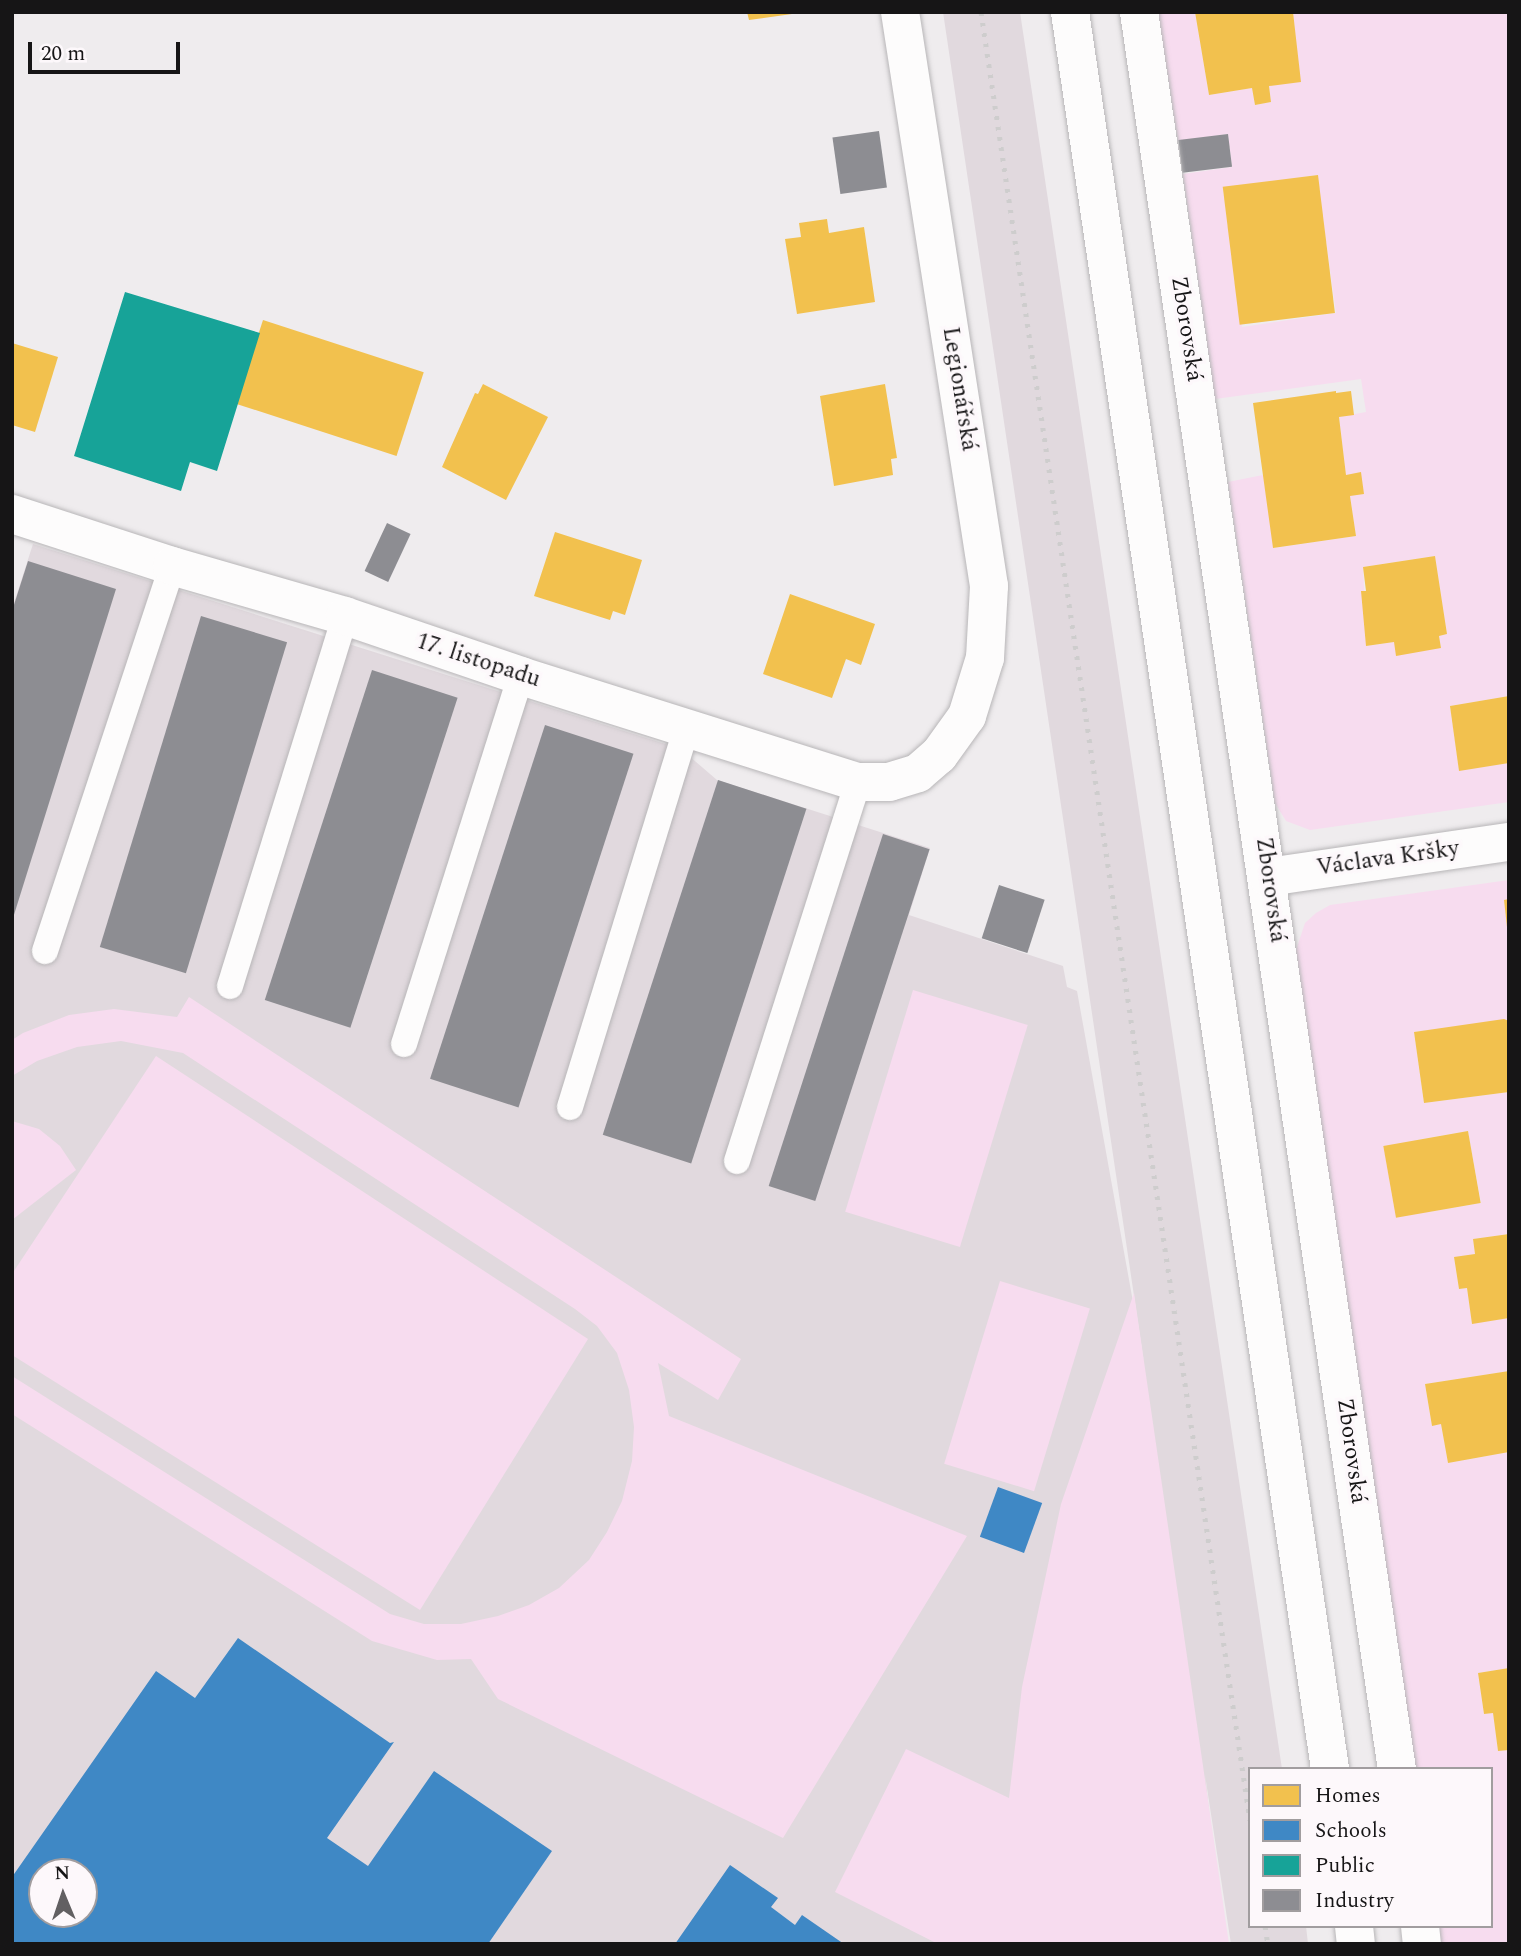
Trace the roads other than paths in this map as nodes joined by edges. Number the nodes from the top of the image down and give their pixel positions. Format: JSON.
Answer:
{"nodes":[{"id":1,"x":900,"y":12,"type":"edge"},
{"id":2,"x":1070,"y":12,"type":"edge"},
{"id":3,"x":1139,"y":12,"type":"edge"},
{"id":4,"x":12,"y":514,"type":"edge"},
{"id":5,"x":172,"y":566,"type":"junction"},
{"id":6,"x":345,"y":616,"type":"junction"},
{"id":7,"x":521,"y":676,"type":"junction"},
{"id":8,"x":687,"y":727,"type":"junction"},
{"id":9,"x":939,"y":755,"type":"joint"},
{"id":10,"x":858,"y":782,"type":"junction"},
{"id":11,"x":1509,"y":842,"type":"edge"},
{"id":12,"x":1268,"y":877,"type":"junction"},
{"id":13,"x":45,"y":951,"type":"dead end"},
{"id":14,"x":230,"y":986,"type":"dead end"},
{"id":15,"x":404,"y":1044,"type":"dead end"},
{"id":16,"x":570,"y":1107,"type":"dead end"},
{"id":17,"x":737,"y":1161,"type":"dead end"},
{"id":18,"x":1330,"y":1767,"type":"edge"},
{"id":19,"x":1397,"y":1767,"type":"edge"}],
"edges":[{"from":1,"to":9,"type":"street","name":"Legionářská"},
{"from":2,"to":18,"type":"street"},
{"from":3,"to":12,"type":"street","name":"Zborovská"},
{"from":4,"to":5,"type":"street","name":"17. listopadu"},
{"from":5,"to":6,"type":"street","name":"17. listopadu"},
{"from":5,"to":13,"type":"lane"},
{"from":6,"to":7,"type":"street","name":"17. listopadu"},
{"from":6,"to":14,"type":"lane"},
{"from":7,"to":8,"type":"street","name":"17. listopadu"},
{"from":7,"to":15,"type":"lane"},
{"from":8,"to":10,"type":"street","name":"17. listopadu"},
{"from":8,"to":16,"type":"lane"},
{"from":9,"to":10,"type":"street","name":"17. listopadu"},
{"from":10,"to":17,"type":"lane"},
{"from":11,"to":12,"type":"street","name":"Václava Kršky"},
{"from":12,"to":19,"type":"street","name":"Zborovská"}]}
